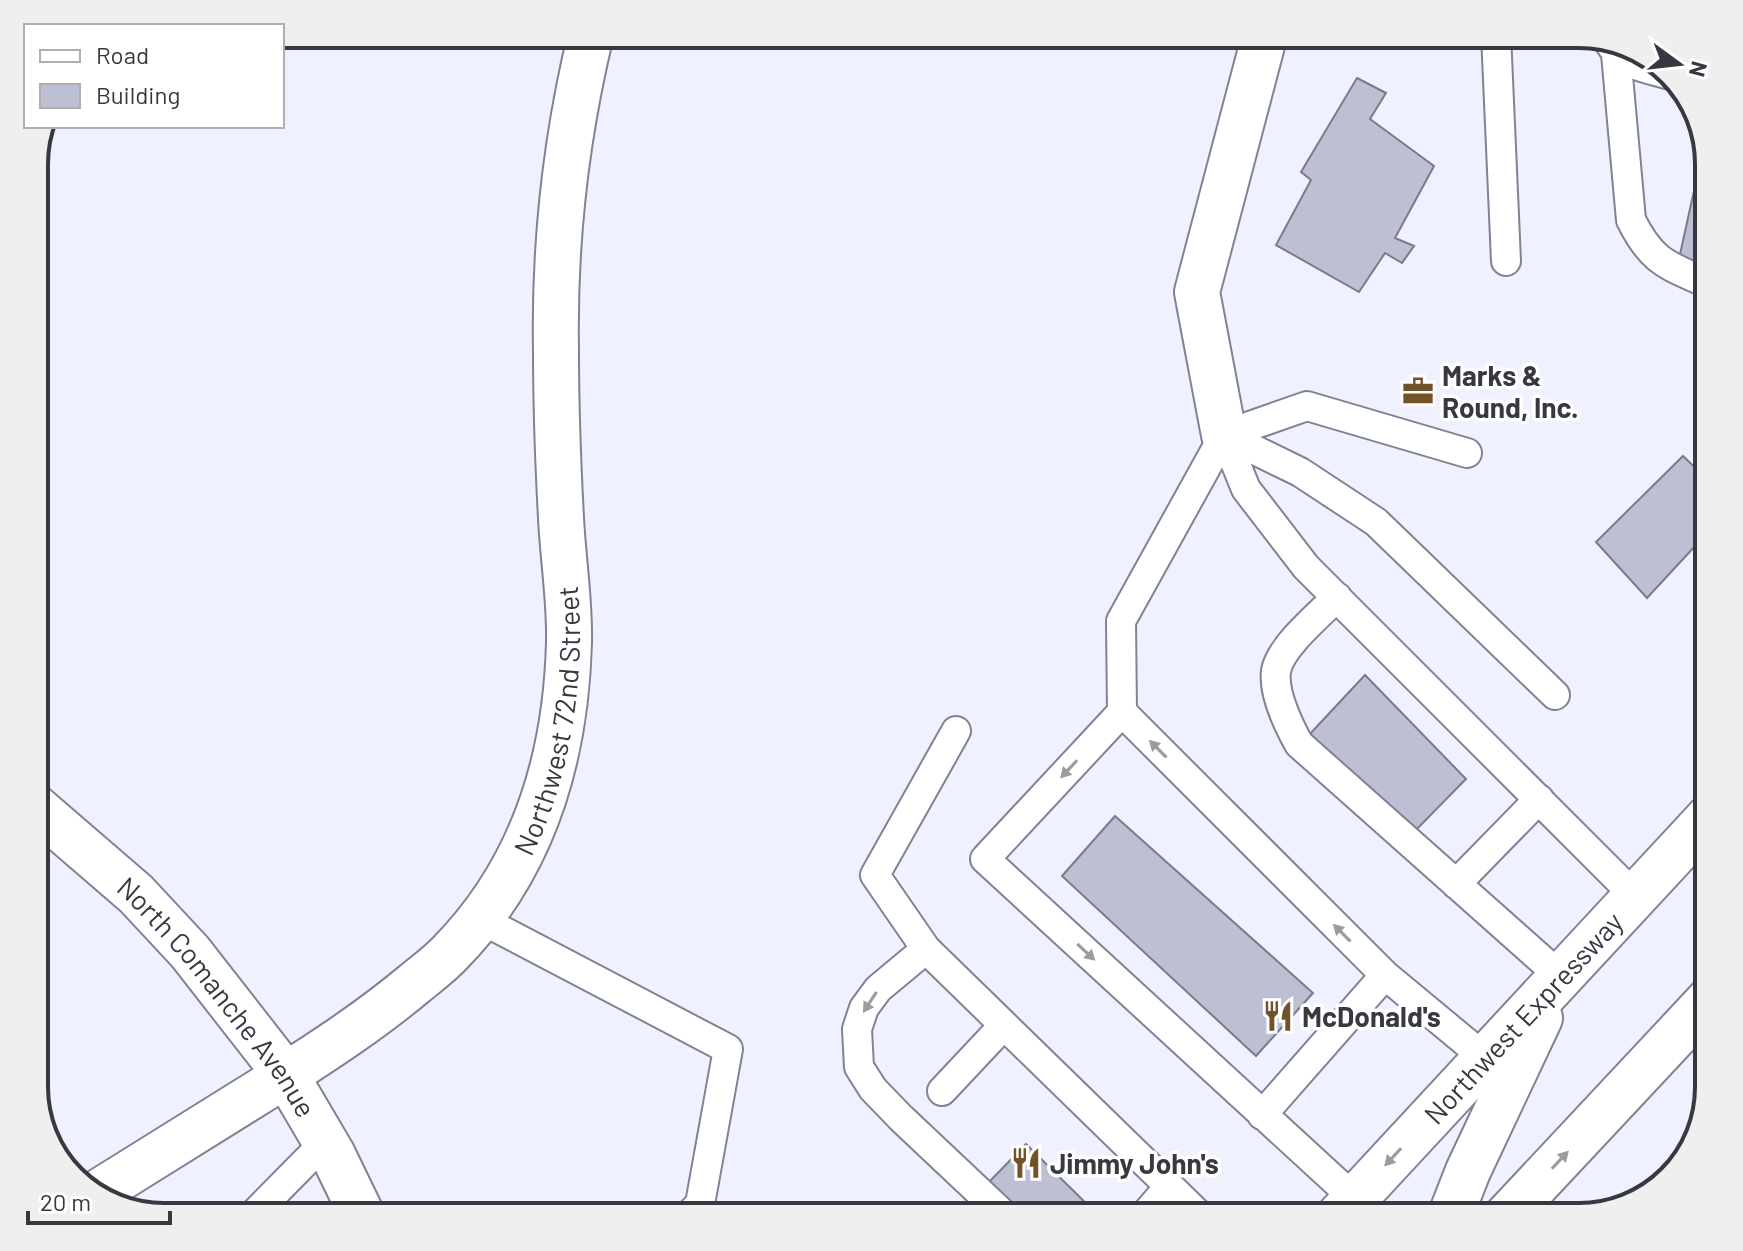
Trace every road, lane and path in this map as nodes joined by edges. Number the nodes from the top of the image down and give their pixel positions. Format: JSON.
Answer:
{"nodes":[{"id":1,"x":588,"y":48,"type":"edge"},
{"id":2,"x":1261,"y":48,"type":"edge"},
{"id":3,"x":1497,"y":48,"type":"edge"},
{"id":4,"x":1613,"y":53,"type":"edge"},
{"id":5,"x":1620,"y":55,"type":"edge"},
{"id":6,"x":1639,"y":66,"type":"edge"},
{"id":7,"x":1506,"y":261,"type":"dead end"},
{"id":8,"x":1695,"y":277,"type":"edge"},
{"id":9,"x":1224,"y":435,"type":"junction"},
{"id":10,"x":1467,"y":453,"type":"dead end"},
{"id":11,"x":1337,"y":597,"type":"junction"},
{"id":12,"x":1555,"y":695,"type":"dead end"},
{"id":13,"x":1122,"y":712,"type":"junction"},
{"id":14,"x":956,"y":731,"type":"dead end"},
{"id":15,"x":1539,"y":799,"type":"junction"},
{"id":16,"x":48,"y":818,"type":"edge"},
{"id":17,"x":1695,"y":832,"type":"edge"},
{"id":18,"x":1456,"y":884,"type":"junction"},
{"id":19,"x":1635,"y":896,"type":"junction"},
{"id":20,"x":480,"y":919,"type":"junction"},
{"id":21,"x":926,"y":949,"type":"junction"},
{"id":22,"x":1385,"y":975,"type":"junction"},
{"id":23,"x":1560,"y":976,"type":"junction"},
{"id":24,"x":1695,"y":1015,"type":"edge"},
{"id":25,"x":1004,"y":1025,"type":"junction"},
{"id":26,"x":1485,"y":1058,"type":"junction"},
{"id":27,"x":286,"y":1075,"type":"junction"},
{"id":28,"x":942,"y":1091,"type":"dead end"},
{"id":29,"x":1262,"y":1115,"type":"junction"},
{"id":30,"x":325,"y":1142,"type":"junction"},
{"id":31,"x":1169,"y":1187,"type":"junction"},
{"id":32,"x":105,"y":1188,"type":"edge"},
{"id":33,"x":265,"y":1203,"type":"edge"},
{"id":34,"x":356,"y":1203,"type":"edge"},
{"id":35,"x":700,"y":1203,"type":"edge"},
{"id":36,"x":991,"y":1203,"type":"edge"},
{"id":37,"x":1155,"y":1203,"type":"edge"},
{"id":38,"x":1186,"y":1203,"type":"edge"},
{"id":39,"x":1344,"y":1203,"type":"edge"},
{"id":40,"x":1359,"y":1203,"type":"edge"},
{"id":41,"x":1455,"y":1203,"type":"edge"},
{"id":42,"x":1519,"y":1203,"type":"edge"}],
"edges":[{"from":1,"to":20,"type":"main road","name":"Northwest 72nd Street"},
{"from":2,"to":9,"type":"main road"},
{"from":3,"to":7,"type":"lane"},
{"from":4,"to":8,"type":"lane"},
{"from":5,"to":6,"type":"lane"},
{"from":9,"to":10,"type":"lane"},
{"from":9,"to":11,"type":"lane"},
{"from":9,"to":12,"type":"lane"},
{"from":9,"to":13,"type":"lane"},
{"from":11,"to":15,"type":"lane"},
{"from":11,"to":18,"type":"lane"},
{"from":22,"to":13,"type":"lane","one_way":true},
{"from":13,"to":29,"type":"lane","one_way":true},
{"from":14,"to":21,"type":"lane"},
{"from":15,"to":18,"type":"lane"},
{"from":15,"to":19,"type":"lane"},
{"from":16,"to":27,"type":"main road","name":"North Comanche Avenue"},
{"from":17,"to":19,"type":"main road","name":"Northwest Expressway"},
{"from":18,"to":23,"type":"lane"},
{"from":19,"to":23,"type":"main road","name":"Northwest Expressway"},
{"from":20,"to":27,"type":"main road","name":"Northwest 72nd Street"},
{"from":20,"to":35,"type":"lane"},
{"from":21,"to":25,"type":"lane"},
{"from":21,"to":36,"type":"lane","one_way":true},
{"from":22,"to":26,"type":"lane"},
{"from":22,"to":29,"type":"lane"},
{"from":23,"to":26,"type":"main road","name":"Northwest Expressway"},
{"from":23,"to":41,"type":"main road"},
{"from":42,"to":24,"type":"main road","one_way":true},
{"from":25,"to":28,"type":"lane"},
{"from":25,"to":31,"type":"lane"},
{"from":26,"to":40,"type":"main road","name":"Northwest Expressway","one_way":true},
{"from":27,"to":30,"type":"main road","name":"North Comanche Avenue"},
{"from":27,"to":32,"type":"main road","name":"Northwest 72nd Street"},
{"from":29,"to":39,"type":"lane"},
{"from":30,"to":33,"type":"lane"},
{"from":30,"to":34,"type":"main road","name":"North Comanche Avenue"},
{"from":31,"to":37,"type":"lane"},
{"from":31,"to":38,"type":"lane"}]}
